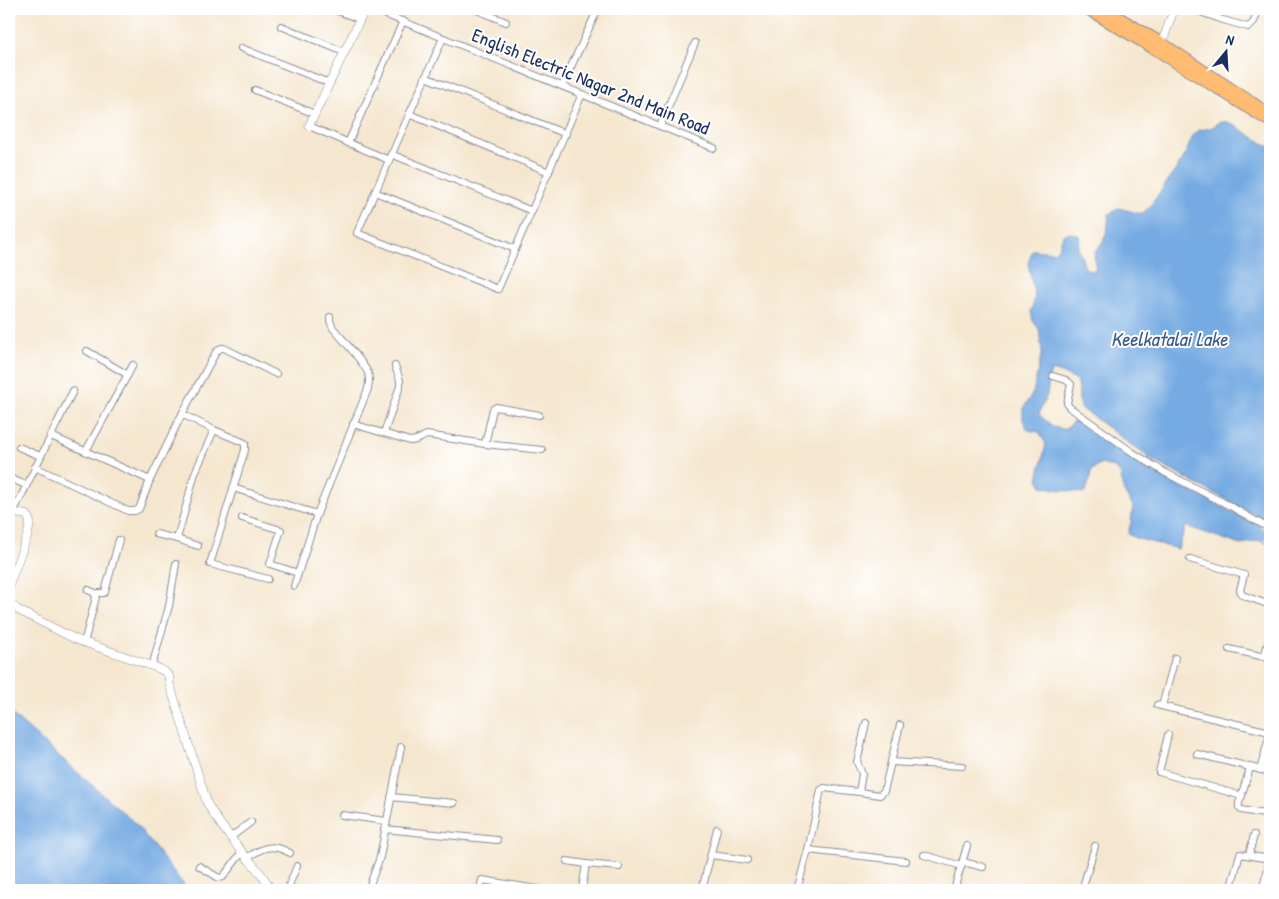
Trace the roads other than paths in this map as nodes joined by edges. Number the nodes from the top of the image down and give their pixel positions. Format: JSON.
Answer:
{"nodes":[{"id":1,"x":333,"y":9,"type":"edge"},
{"id":2,"x":365,"y":9,"type":"edge"},
{"id":3,"x":372,"y":9,"type":"edge"},
{"id":4,"x":476,"y":9,"type":"edge"},
{"id":5,"x":598,"y":9,"type":"edge"},
{"id":6,"x":1087,"y":9,"type":"edge"},
{"id":7,"x":1105,"y":9,"type":"edge"},
{"id":8,"x":1174,"y":9,"type":"edge"},
{"id":9,"x":1192,"y":9,"type":"edge"},
{"id":10,"x":1258,"y":9,"type":"edge"},
{"id":11,"x":359,"y":19,"type":"junction"},
{"id":12,"x":403,"y":21,"type":"junction"},
{"id":13,"x":506,"y":22,"type":"dead end"},
{"id":14,"x":281,"y":26,"type":"dead end"},
{"id":15,"x":443,"y":38,"type":"junction"},
{"id":16,"x":695,"y":43,"type":"dead end"},
{"id":17,"x":1162,"y":43,"type":"junction"},
{"id":18,"x":241,"y":48,"type":"dead end"},
{"id":19,"x":344,"y":52,"type":"junction"},
{"id":20,"x":425,"y":77,"type":"junction"},
{"id":21,"x":330,"y":83,"type":"junction"},
{"id":22,"x":562,"y":86,"type":"junction"},
{"id":23,"x":256,"y":90,"type":"dead end"},
{"id":24,"x":582,"y":94,"type":"junction"},
{"id":25,"x":315,"y":114,"type":"junction"},
{"id":26,"x":409,"y":114,"type":"junction"},
{"id":27,"x":1270,"y":114,"type":"edge"},
{"id":28,"x":1270,"y":122,"type":"edge"},
{"id":29,"x":309,"y":126,"type":"joint"},
{"id":30,"x":660,"y":126,"type":"junction"},
{"id":31,"x":566,"y":134,"type":"junction"},
{"id":32,"x":348,"y":143,"type":"junction"},
{"id":33,"x":714,"y":148,"type":"dead end"},
{"id":34,"x":390,"y":157,"type":"junction"},
{"id":35,"x":549,"y":172,"type":"junction"},
{"id":36,"x":375,"y":192,"type":"junction"},
{"id":37,"x":532,"y":211,"type":"junction"},
{"id":38,"x":516,"y":250,"type":"junction"},
{"id":39,"x":330,"y":318,"type":"dead end"},
{"id":40,"x":87,"y":351,"type":"dead end"},
{"id":41,"x":134,"y":365,"type":"dead end"},
{"id":42,"x":395,"y":366,"type":"dead end"},
{"id":43,"x":276,"y":374,"type":"dead end"},
{"id":44,"x":128,"y":375,"type":"junction"},
{"id":45,"x":1053,"y":376,"type":"dead end"},
{"id":46,"x":73,"y":391,"type":"dead end"},
{"id":47,"x":182,"y":414,"type":"junction"},
{"id":48,"x":539,"y":415,"type":"dead end"},
{"id":49,"x":353,"y":424,"type":"junction"},
{"id":50,"x":214,"y":430,"type":"junction"},
{"id":51,"x":384,"y":433,"type":"junction"},
{"id":52,"x":51,"y":436,"type":"junction"},
{"id":53,"x":485,"y":444,"type":"junction"},
{"id":54,"x":19,"y":447,"type":"dead end"},
{"id":55,"x":542,"y":450,"type":"dead end"},
{"id":56,"x":86,"y":451,"type":"junction"},
{"id":57,"x":40,"y":456,"type":"junction"},
{"id":58,"x":35,"y":467,"type":"junction"},
{"id":59,"x":9,"y":478,"type":"edge"},
{"id":60,"x":150,"y":480,"type":"junction"},
{"id":61,"x":26,"y":485,"type":"junction"},
{"id":62,"x":234,"y":488,"type":"junction"},
{"id":63,"x":11,"y":513,"type":"edge"},
{"id":64,"x":317,"y":514,"type":"junction"},
{"id":65,"x":242,"y":518,"type":"dead end"},
{"id":66,"x":1270,"y":529,"type":"edge"},
{"id":67,"x":156,"y":534,"type":"dead end"},
{"id":68,"x":177,"y":539,"type":"junction"},
{"id":69,"x":119,"y":540,"type":"dead end"},
{"id":70,"x":198,"y":546,"type":"dead end"},
{"id":71,"x":1190,"y":559,"type":"dead end"},
{"id":72,"x":176,"y":564,"type":"dead end"},
{"id":73,"x":298,"y":573,"type":"junction"},
{"id":74,"x":268,"y":579,"type":"dead end"},
{"id":75,"x":10,"y":580,"type":"edge"},
{"id":76,"x":294,"y":586,"type":"dead end"},
{"id":77,"x":88,"y":590,"type":"dead end"},
{"id":78,"x":95,"y":595,"type":"junction"},
{"id":79,"x":9,"y":602,"type":"edge"},
{"id":80,"x":1270,"y":605,"type":"edge"},
{"id":81,"x":1270,"y":637,"type":"edge"},
{"id":82,"x":84,"y":643,"type":"junction"},
{"id":83,"x":1229,"y":649,"type":"dead end"},
{"id":84,"x":1267,"y":657,"type":"edge"},
{"id":85,"x":1175,"y":658,"type":"dead end"},
{"id":86,"x":152,"y":666,"type":"junction"},
{"id":87,"x":866,"y":723,"type":"dead end"},
{"id":88,"x":900,"y":725,"type":"dead end"},
{"id":89,"x":1270,"y":734,"type":"edge"},
{"id":90,"x":1168,"y":735,"type":"dead end"},
{"id":91,"x":401,"y":747,"type":"dead end"},
{"id":92,"x":1198,"y":754,"type":"dead end"},
{"id":93,"x":891,"y":762,"type":"junction"},
{"id":94,"x":962,"y":766,"type":"dead end"},
{"id":95,"x":1250,"y":768,"type":"junction"},
{"id":96,"x":1260,"y":770,"type":"junction"},
{"id":97,"x":1270,"y":772,"type":"edge"},
{"id":98,"x":859,"y":792,"type":"junction"},
{"id":99,"x":1242,"y":796,"type":"junction"},
{"id":100,"x":391,"y":797,"type":"junction"},
{"id":101,"x":454,"y":803,"type":"dead end"},
{"id":102,"x":1270,"y":815,"type":"edge"},
{"id":103,"x":342,"y":816,"type":"dead end"},
{"id":104,"x":386,"y":820,"type":"junction"},
{"id":105,"x":251,"y":822,"type":"dead end"},
{"id":106,"x":717,"y":829,"type":"dead end"},
{"id":107,"x":384,"y":830,"type":"junction"},
{"id":108,"x":1254,"y":835,"type":"dead end"},
{"id":109,"x":231,"y":838,"type":"junction"},
{"id":110,"x":497,"y":840,"type":"dead end"},
{"id":111,"x":967,"y":846,"type":"dead end"},
{"id":112,"x":1095,"y":846,"type":"dead end"},
{"id":113,"x":808,"y":850,"type":"junction"},
{"id":114,"x":290,"y":852,"type":"dead end"},
{"id":115,"x":245,"y":855,"type":"junction"},
{"id":116,"x":710,"y":855,"type":"junction"},
{"id":117,"x":924,"y":855,"type":"dead end"},
{"id":118,"x":1249,"y":856,"type":"junction"},
{"id":119,"x":748,"y":860,"type":"dead end"},
{"id":120,"x":1270,"y":860,"type":"edge"},
{"id":121,"x":567,"y":861,"type":"dead end"},
{"id":122,"x":906,"y":861,"type":"dead end"},
{"id":123,"x":586,"y":864,"type":"junction"},
{"id":124,"x":962,"y":864,"type":"junction"},
{"id":125,"x":199,"y":866,"type":"dead end"},
{"id":126,"x":296,"y":866,"type":"dead end"},
{"id":127,"x":619,"y":867,"type":"dead end"},
{"id":128,"x":984,"y":867,"type":"dead end"},
{"id":129,"x":272,"y":890,"type":"edge"},
{"id":130,"x":287,"y":890,"type":"edge"},
{"id":131,"x":368,"y":890,"type":"edge"},
{"id":132,"x":480,"y":890,"type":"edge"},
{"id":133,"x":543,"y":890,"type":"edge"},
{"id":134,"x":582,"y":890,"type":"edge"},
{"id":135,"x":702,"y":890,"type":"edge"},
{"id":136,"x":797,"y":890,"type":"edge"},
{"id":137,"x":954,"y":890,"type":"edge"},
{"id":138,"x":1082,"y":890,"type":"edge"},
{"id":139,"x":1230,"y":890,"type":"edge"},
{"id":140,"x":1262,"y":890,"type":"edge"}],
"edges":[{"from":1,"to":11,"type":"street"},
{"from":2,"to":11,"type":"street"},
{"from":3,"to":12,"type":"street","name":"English Electric Nagar 2nd Main Road"},
{"from":4,"to":13,"type":"street"},
{"from":5,"to":22,"type":"street"},
{"from":6,"to":28,"type":"main road"},
{"from":7,"to":17,"type":"main road"},
{"from":8,"to":17,"type":"street"},
{"from":9,"to":10,"type":"street"},
{"from":11,"to":19,"type":"street"},
{"from":12,"to":15,"type":"street","name":"English Electric Nagar 2nd Main Road"},
{"from":12,"to":32,"type":"street"},
{"from":14,"to":19,"type":"street"},
{"from":15,"to":20,"type":"street"},
{"from":15,"to":22,"type":"street","name":"English Electric Nagar 2nd Main Road"},
{"from":16,"to":30,"type":"street"},
{"from":17,"to":27,"type":"main road"},
{"from":18,"to":21,"type":"street"},
{"from":19,"to":21,"type":"street"},
{"from":20,"to":26,"type":"street"},
{"from":20,"to":31,"type":"street"},
{"from":21,"to":25,"type":"street"},
{"from":22,"to":24,"type":"street","name":"English Electric Nagar 2nd Main Road"},
{"from":23,"to":25,"type":"street"},
{"from":24,"to":30,"type":"street","name":"English Electric Nagar 2nd Main Road"},
{"from":24,"to":31,"type":"street"},
{"from":25,"to":29,"type":"street"},
{"from":26,"to":34,"type":"street"},
{"from":26,"to":35,"type":"street"},
{"from":29,"to":32,"type":"street"},
{"from":30,"to":33,"type":"street","name":"English Electric Nagar 2nd Main Road"},
{"from":31,"to":35,"type":"street"},
{"from":32,"to":34,"type":"street"},
{"from":34,"to":36,"type":"street"},
{"from":34,"to":37,"type":"street"},
{"from":35,"to":37,"type":"street"},
{"from":36,"to":38,"type":"street"},
{"from":36,"to":38,"type":"street"},
{"from":37,"to":38,"type":"street"},
{"from":39,"to":49,"type":"street"},
{"from":40,"to":44,"type":"street"},
{"from":41,"to":44,"type":"street"},
{"from":42,"to":51,"type":"street"},
{"from":43,"to":47,"type":"street"},
{"from":44,"to":56,"type":"street"},
{"from":45,"to":66,"type":"street"},
{"from":46,"to":52,"type":"street"},
{"from":47,"to":50,"type":"street"},
{"from":47,"to":60,"type":"street"},
{"from":48,"to":53,"type":"street"},
{"from":49,"to":51,"type":"street"},
{"from":49,"to":64,"type":"street"},
{"from":50,"to":62,"type":"street"},
{"from":50,"to":68,"type":"street"},
{"from":51,"to":53,"type":"street"},
{"from":52,"to":56,"type":"street"},
{"from":52,"to":57,"type":"street"},
{"from":53,"to":55,"type":"street"},
{"from":54,"to":57,"type":"street"},
{"from":56,"to":60,"type":"street"},
{"from":57,"to":58,"type":"street"},
{"from":58,"to":60,"type":"street"},
{"from":58,"to":61,"type":"street"},
{"from":59,"to":61,"type":"street"},
{"from":61,"to":63,"type":"street"},
{"from":62,"to":64,"type":"street"},
{"from":62,"to":74,"type":"street"},
{"from":63,"to":75,"type":"street"},
{"from":64,"to":73,"type":"street"},
{"from":65,"to":73,"type":"street"},
{"from":67,"to":68,"type":"street"},
{"from":68,"to":70,"type":"street"},
{"from":69,"to":78,"type":"street"},
{"from":71,"to":80,"type":"street"},
{"from":72,"to":86,"type":"street"},
{"from":73,"to":76,"type":"street"},
{"from":77,"to":78,"type":"street"},
{"from":78,"to":82,"type":"street"},
{"from":79,"to":82,"type":"street"},
{"from":81,"to":84,"type":"street"},
{"from":82,"to":86,"type":"street"},
{"from":83,"to":84,"type":"street"},
{"from":85,"to":89,"type":"street"},
{"from":86,"to":109,"type":"street"},
{"from":87,"to":98,"type":"street"},
{"from":88,"to":93,"type":"street"},
{"from":89,"to":96,"type":"street"},
{"from":90,"to":99,"type":"street"},
{"from":91,"to":100,"type":"street"},
{"from":92,"to":95,"type":"street"},
{"from":93,"to":94,"type":"street"},
{"from":93,"to":98,"type":"street"},
{"from":95,"to":96,"type":"street"},
{"from":95,"to":99,"type":"street"},
{"from":96,"to":97,"type":"street"},
{"from":98,"to":113,"type":"street"},
{"from":99,"to":102,"type":"street"},
{"from":100,"to":101,"type":"street"},
{"from":100,"to":104,"type":"street"},
{"from":103,"to":104,"type":"street"},
{"from":104,"to":107,"type":"street"},
{"from":105,"to":109,"type":"street"},
{"from":106,"to":116,"type":"street"},
{"from":107,"to":110,"type":"street"},
{"from":107,"to":131,"type":"street"},
{"from":108,"to":118,"type":"street"},
{"from":109,"to":115,"type":"street"},
{"from":111,"to":124,"type":"street"},
{"from":112,"to":138,"type":"street"},
{"from":113,"to":122,"type":"street"},
{"from":113,"to":136,"type":"street"},
{"from":114,"to":115,"type":"street"},
{"from":115,"to":125,"type":"street"},
{"from":115,"to":129,"type":"street"},
{"from":116,"to":119,"type":"street"},
{"from":116,"to":135,"type":"street"},
{"from":117,"to":124,"type":"street"},
{"from":118,"to":120,"type":"street"},
{"from":118,"to":139,"type":"street"},
{"from":120,"to":140,"type":"street"},
{"from":121,"to":123,"type":"street"},
{"from":123,"to":127,"type":"street"},
{"from":123,"to":134,"type":"street"},
{"from":124,"to":128,"type":"street"},
{"from":124,"to":137,"type":"street"},
{"from":126,"to":130,"type":"street"},
{"from":132,"to":133,"type":"street"}]}
